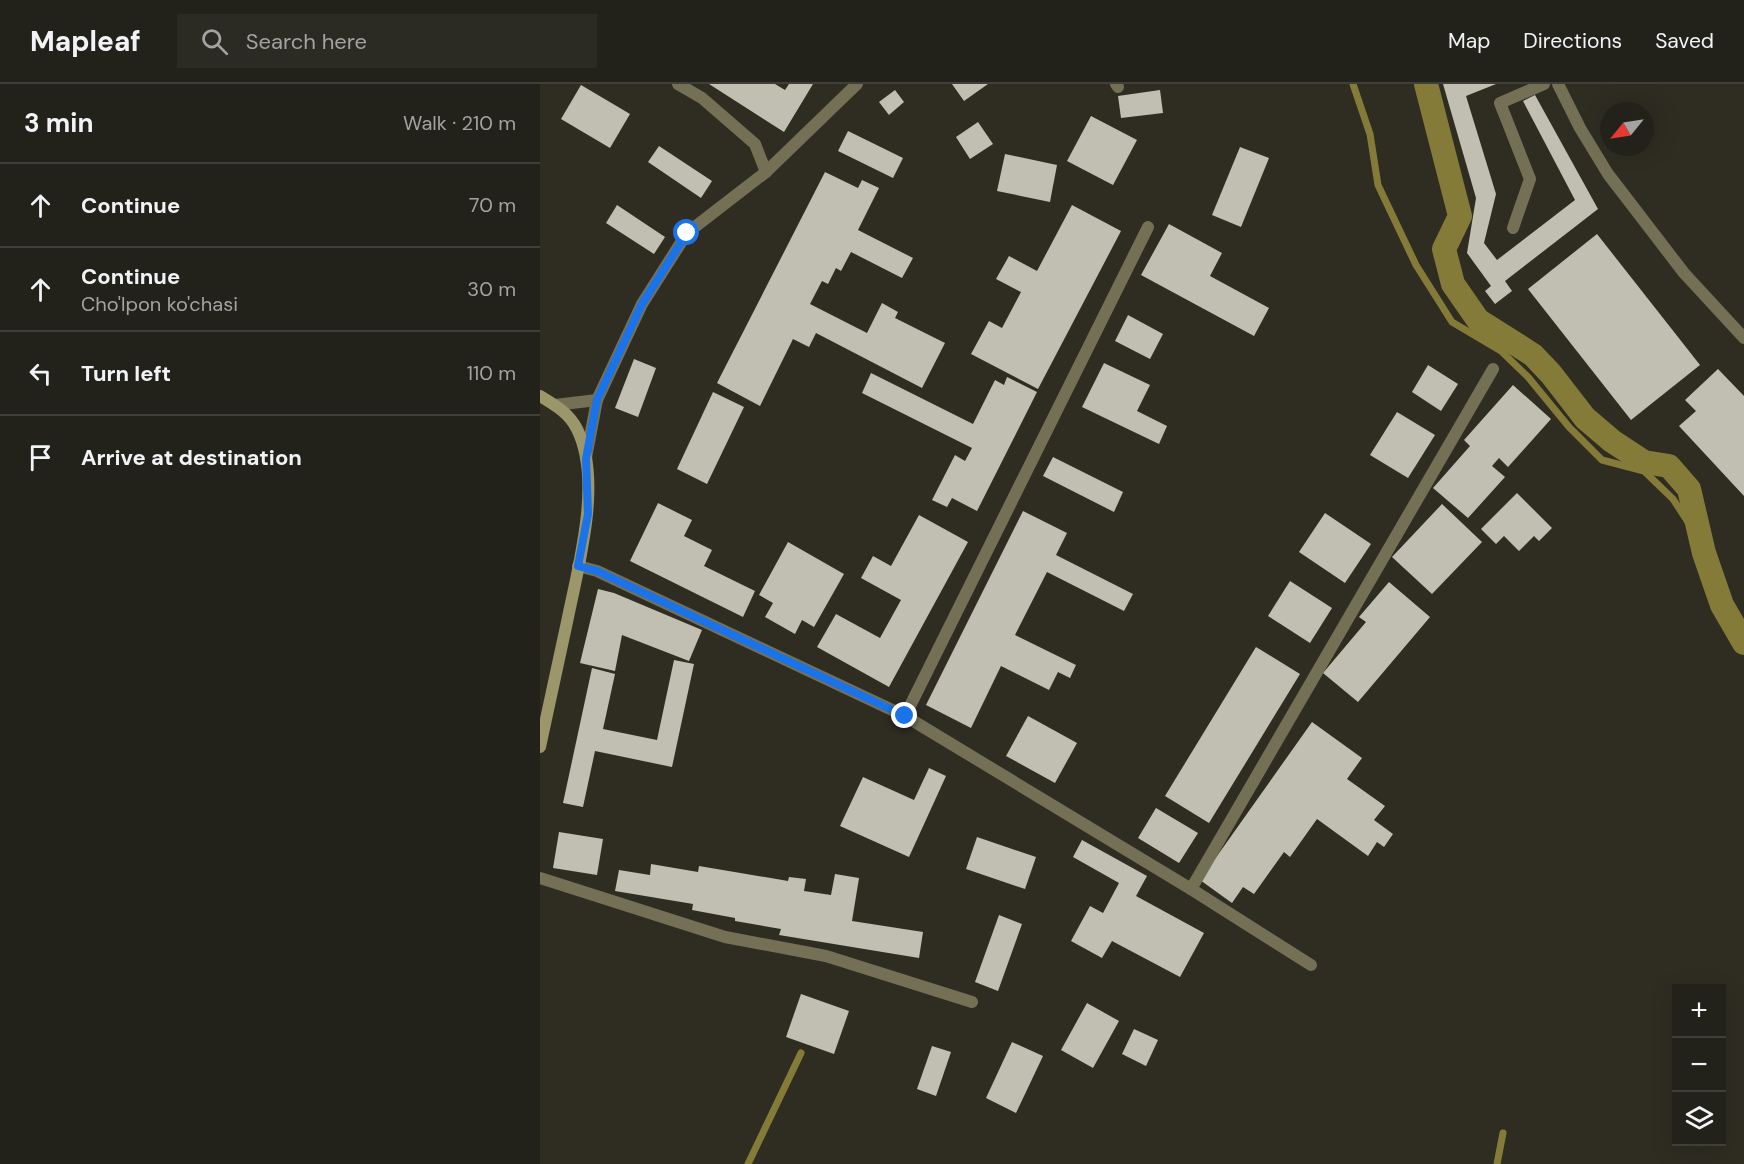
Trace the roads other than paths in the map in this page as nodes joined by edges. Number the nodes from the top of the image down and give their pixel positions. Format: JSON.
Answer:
{"nodes":[{"id":1,"x":678,"y":84,"type":"edge"},
{"id":2,"x":857,"y":84,"type":"edge"},
{"id":3,"x":1544,"y":84,"type":"edge"},
{"id":4,"x":1558,"y":84,"type":"edge"},
{"id":5,"x":766,"y":172,"type":"junction"},
{"id":6,"x":1148,"y":227,"type":"dead end"},
{"id":7,"x":1513,"y":228,"type":"dead end"},
{"id":8,"x":1744,"y":338,"type":"edge"},
{"id":9,"x":1493,"y":369,"type":"dead end"},
{"id":10,"x":540,"y":396,"type":"edge"},
{"id":11,"x":597,"y":400,"type":"junction"},
{"id":12,"x":555,"y":405,"type":"junction"},
{"id":13,"x":586,"y":459,"type":"junction"},
{"id":14,"x":578,"y":566,"type":"junction"},
{"id":15,"x":905,"y":716,"type":"junction"},
{"id":16,"x":540,"y":747,"type":"edge"},
{"id":17,"x":540,"y":878,"type":"edge"},
{"id":18,"x":1191,"y":889,"type":"junction"},
{"id":19,"x":1311,"y":965,"type":"dead end"},
{"id":20,"x":972,"y":1002,"type":"dead end"}],
"edges":[{"from":1,"to":5,"type":"street"},
{"from":2,"to":5,"type":"street"},
{"from":3,"to":7,"type":"street"},
{"from":4,"to":8,"type":"street"},
{"from":5,"to":11,"type":"street"},
{"from":6,"to":15,"type":"street"},
{"from":9,"to":18,"type":"street"},
{"from":10,"to":12,"type":"main road"},
{"from":11,"to":12,"type":"street"},
{"from":11,"to":13,"type":"street"},
{"from":12,"to":13,"type":"main road"},
{"from":13,"to":14,"type":"main road"},
{"from":14,"to":15,"type":"street"},
{"from":14,"to":16,"type":"main road"},
{"from":15,"to":18,"type":"street"},
{"from":17,"to":20,"type":"street"},
{"from":18,"to":19,"type":"street"}]}
